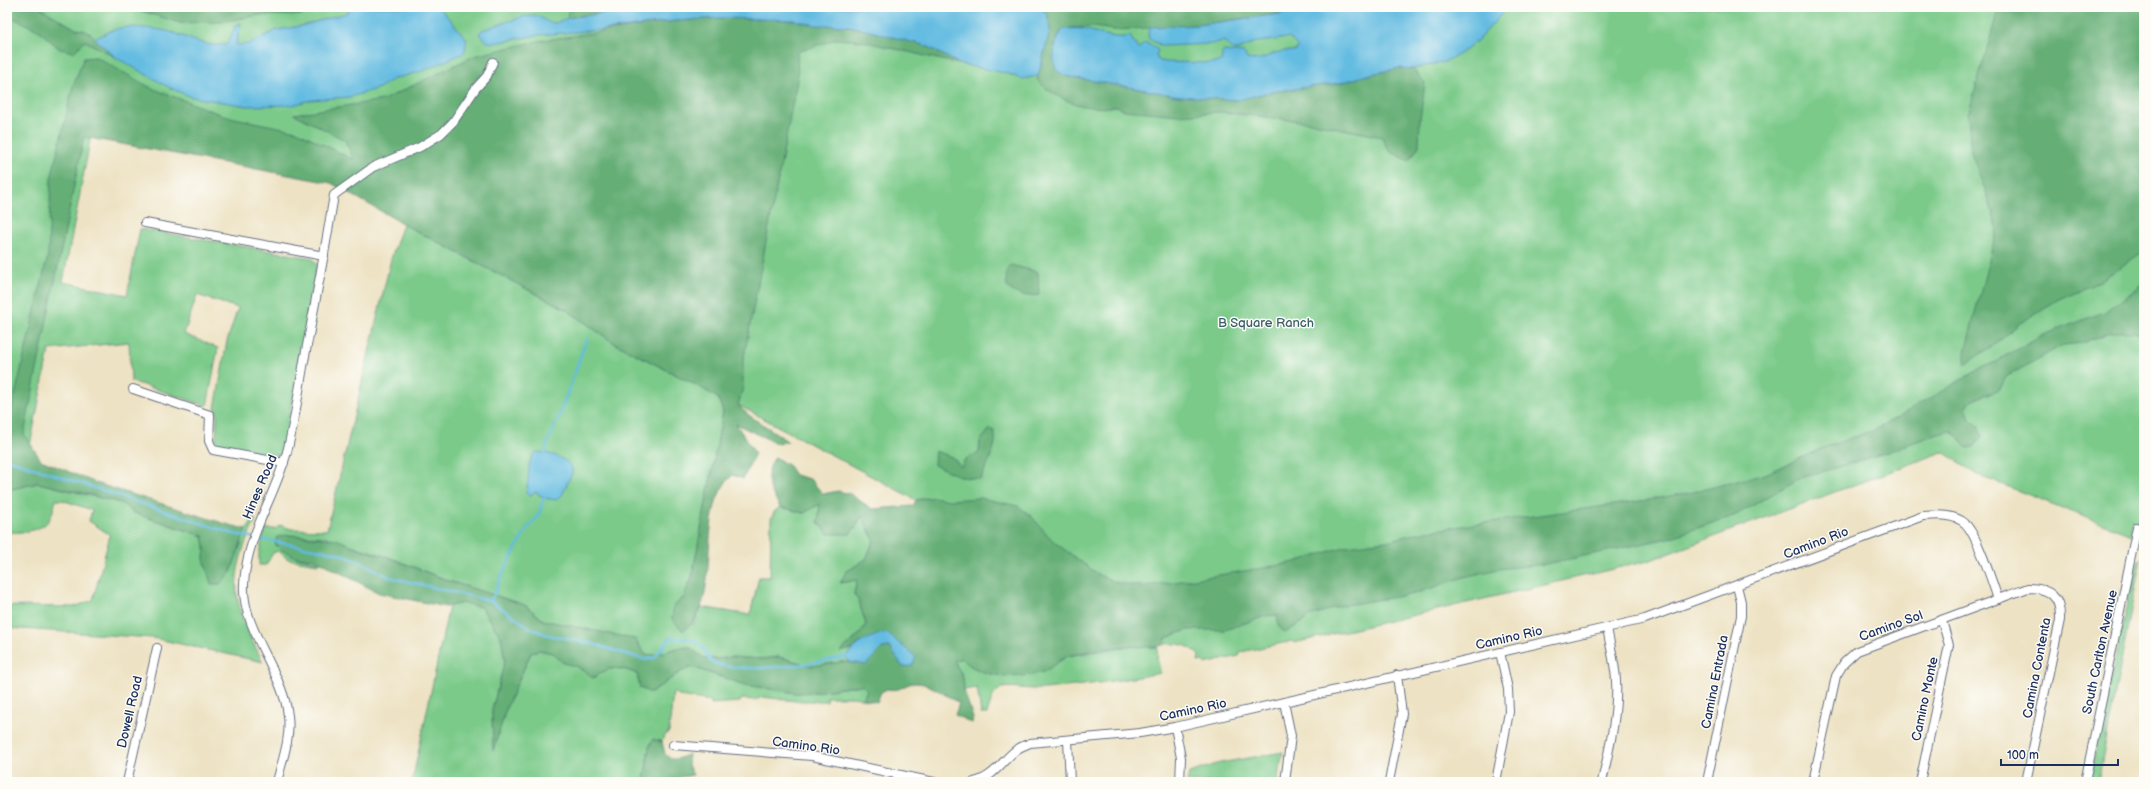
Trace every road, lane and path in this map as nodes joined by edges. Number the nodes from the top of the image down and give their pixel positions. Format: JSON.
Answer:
{"nodes":[{"id":1,"x":493,"y":62,"type":"dead end"},
{"id":2,"x":145,"y":223,"type":"dead end"},
{"id":3,"x":324,"y":256,"type":"junction"},
{"id":4,"x":133,"y":389,"type":"dead end"},
{"id":5,"x":284,"y":463,"type":"junction"},
{"id":6,"x":2137,"y":527,"type":"dead end"},
{"id":7,"x":1737,"y":586,"type":"junction"},
{"id":8,"x":1998,"y":599,"type":"junction"},
{"id":9,"x":1942,"y":621,"type":"junction"},
{"id":10,"x":1607,"y":628,"type":"junction"},
{"id":11,"x":157,"y":648,"type":"dead end"},
{"id":12,"x":1500,"y":652,"type":"junction"},
{"id":13,"x":1397,"y":675,"type":"junction"},
{"id":14,"x":1284,"y":702,"type":"junction"},
{"id":15,"x":1176,"y":727,"type":"junction"},
{"id":16,"x":1068,"y":740,"type":"junction"},
{"id":17,"x":673,"y":745,"type":"dead end"},
{"id":18,"x":902,"y":779,"type":"edge"},
{"id":19,"x":127,"y":782,"type":"edge"},
{"id":20,"x":277,"y":782,"type":"edge"},
{"id":21,"x":934,"y":782,"type":"edge"},
{"id":22,"x":974,"y":782,"type":"edge"},
{"id":23,"x":1070,"y":782,"type":"edge"},
{"id":24,"x":1180,"y":782,"type":"edge"},
{"id":25,"x":1285,"y":782,"type":"edge"},
{"id":26,"x":1390,"y":782,"type":"edge"},
{"id":27,"x":1496,"y":782,"type":"edge"},
{"id":28,"x":1602,"y":782,"type":"edge"},
{"id":29,"x":1707,"y":782,"type":"edge"},
{"id":30,"x":1813,"y":782,"type":"edge"},
{"id":31,"x":1920,"y":782,"type":"edge"},
{"id":32,"x":2026,"y":782,"type":"edge"},
{"id":33,"x":2085,"y":782,"type":"edge"}],
"edges":[{"from":1,"to":3,"type":"street","name":"Hines Road"},
{"from":2,"to":3,"type":"street"},
{"from":3,"to":5,"type":"street","name":"Hines Road"},
{"from":4,"to":5,"type":"street"},
{"from":5,"to":20,"type":"street","name":"Hines Road"},
{"from":6,"to":33,"type":"street","name":"South Carlton Avenue"},
{"from":7,"to":8,"type":"street","name":"Camino Rio"},
{"from":7,"to":10,"type":"street","name":"Camino Rio"},
{"from":7,"to":29,"type":"street","name":"Camina Entrada"},
{"from":8,"to":9,"type":"street","name":"Camino Sol"},
{"from":8,"to":32,"type":"street","name":"Camina Contenta"},
{"from":9,"to":30,"type":"street","name":"Camino Sol"},
{"from":9,"to":31,"type":"street","name":"Camino Monte"},
{"from":10,"to":12,"type":"street","name":"Camino Rio"},
{"from":10,"to":28,"type":"street"},
{"from":11,"to":19,"type":"street","name":"Dowell Road"},
{"from":12,"to":13,"type":"street","name":"Camino Rio"},
{"from":12,"to":27,"type":"street"},
{"from":13,"to":14,"type":"street","name":"Camino Rio"},
{"from":13,"to":26,"type":"street"},
{"from":14,"to":15,"type":"street","name":"Camino Rio"},
{"from":14,"to":25,"type":"street"},
{"from":15,"to":16,"type":"street","name":"Camino Rio"},
{"from":15,"to":24,"type":"street"},
{"from":16,"to":22,"type":"street","name":"Camino Rio"},
{"from":16,"to":23,"type":"street"},
{"from":17,"to":18,"type":"street","name":"Camino Rio"},
{"from":18,"to":21,"type":"street","name":"Camino Rio"}]}
